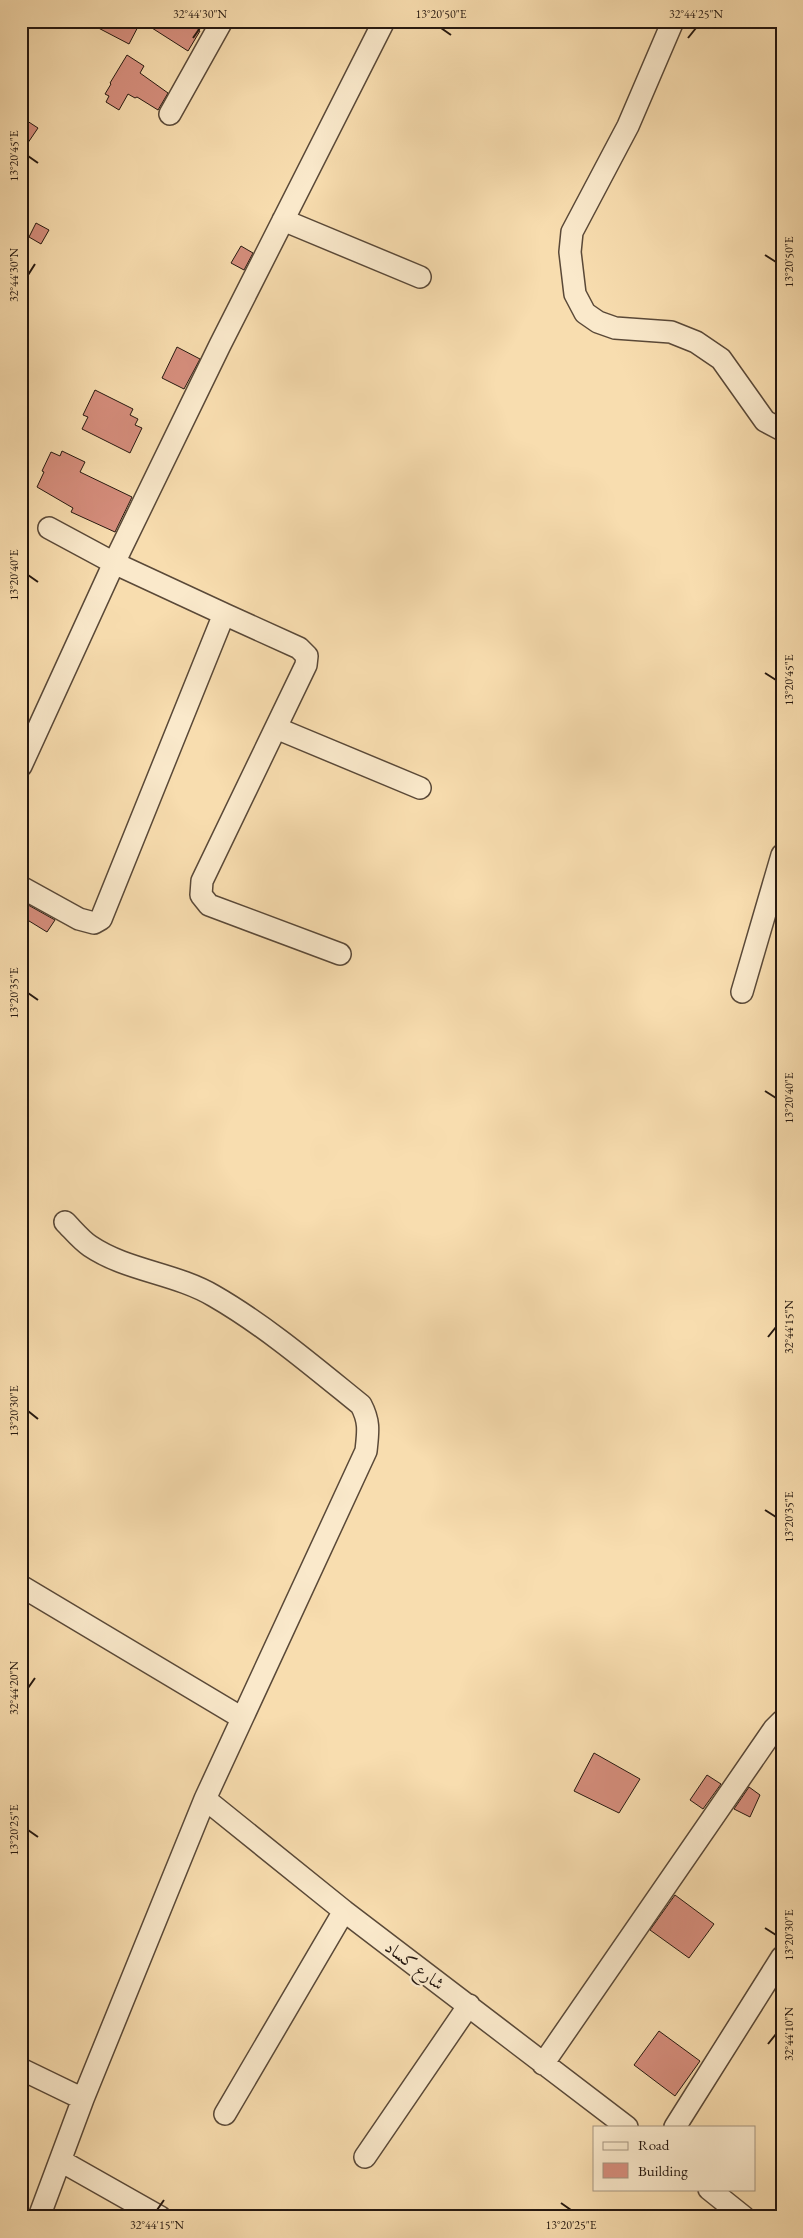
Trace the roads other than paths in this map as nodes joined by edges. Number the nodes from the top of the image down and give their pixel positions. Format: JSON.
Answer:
{"nodes":[{"id":1,"x":222,"y":21,"type":"edge"},
{"id":2,"x":384,"y":21,"type":"edge"},
{"id":3,"x":674,"y":21,"type":"edge"},
{"id":4,"x":170,"y":114,"type":"dead end"},
{"id":5,"x":283,"y":220,"type":"junction"},
{"id":6,"x":420,"y":277,"type":"dead end"},
{"id":7,"x":782,"y":430,"type":"edge"},
{"id":8,"x":49,"y":528,"type":"dead end"},
{"id":9,"x":114,"y":563,"type":"junction"},
{"id":10,"x":224,"y":614,"type":"junction"},
{"id":11,"x":276,"y":728,"type":"junction"},
{"id":12,"x":21,"y":766,"type":"edge"},
{"id":13,"x":420,"y":788,"type":"dead end"},
{"id":14,"x":782,"y":855,"type":"edge"},
{"id":15,"x":21,"y":887,"type":"edge"},
{"id":16,"x":340,"y":954,"type":"dead end"},
{"id":17,"x":742,"y":992,"type":"dead end"},
{"id":18,"x":66,"y":1222,"type":"dead end"},
{"id":19,"x":21,"y":1586,"type":"edge"},
{"id":20,"x":242,"y":1718,"type":"junction"},
{"id":21,"x":782,"y":1720,"type":"edge"},
{"id":22,"x":206,"y":1799,"type":"junction"},
{"id":23,"x":344,"y":1912,"type":"junction"},
{"id":24,"x":782,"y":1958,"type":"edge"},
{"id":25,"x":469,"y":2005,"type":"junction"},
{"id":26,"x":543,"y":2064,"type":"junction"},
{"id":27,"x":21,"y":2069,"type":"edge"},
{"id":28,"x":84,"y":2099,"type":"junction"},
{"id":29,"x":225,"y":2114,"type":"dead end"},
{"id":30,"x":626,"y":2126,"type":"edge"},
{"id":31,"x":676,"y":2126,"type":"edge"},
{"id":32,"x":365,"y":2157,"type":"dead end"},
{"id":33,"x":61,"y":2161,"type":"junction"},
{"id":34,"x":709,"y":2190,"type":"edge"},
{"id":35,"x":39,"y":2217,"type":"edge"},
{"id":36,"x":160,"y":2217,"type":"edge"},
{"id":37,"x":744,"y":2217,"type":"edge"}],
"edges":[{"from":1,"to":4,"type":"street"},
{"from":2,"to":5,"type":"street"},
{"from":3,"to":7,"type":"street"},
{"from":5,"to":6,"type":"street"},
{"from":5,"to":9,"type":"street"},
{"from":8,"to":9,"type":"street"},
{"from":9,"to":10,"type":"street"},
{"from":9,"to":12,"type":"street"},
{"from":10,"to":11,"type":"street"},
{"from":10,"to":15,"type":"street"},
{"from":11,"to":13,"type":"street"},
{"from":11,"to":16,"type":"street"},
{"from":14,"to":17,"type":"street"},
{"from":18,"to":20,"type":"street"},
{"from":19,"to":20,"type":"street"},
{"from":20,"to":22,"type":"street"},
{"from":21,"to":26,"type":"street"},
{"from":22,"to":23,"type":"street","name":"شارع كساد"},
{"from":22,"to":28,"type":"street"},
{"from":23,"to":25,"type":"street","name":"شارع كساد"},
{"from":23,"to":29,"type":"street"},
{"from":24,"to":31,"type":"street"},
{"from":25,"to":26,"type":"street","name":"شارع كساد"},
{"from":25,"to":32,"type":"street"},
{"from":26,"to":30,"type":"street","name":"شارع كساد"},
{"from":27,"to":28,"type":"street"},
{"from":28,"to":33,"type":"street"},
{"from":33,"to":35,"type":"street"},
{"from":33,"to":36,"type":"street"},
{"from":34,"to":37,"type":"street"}]}
